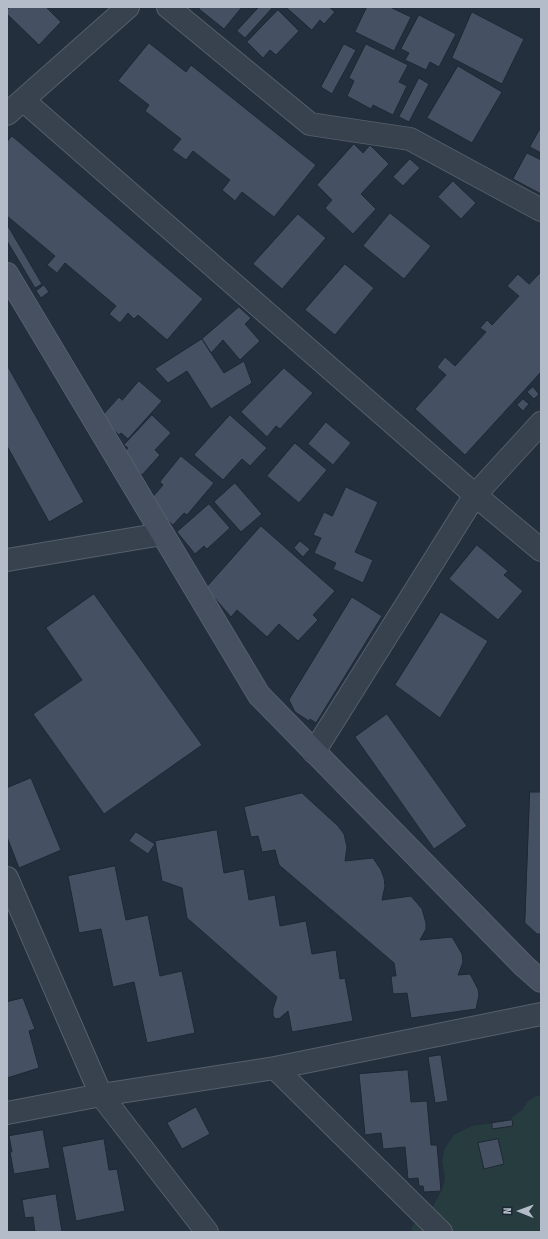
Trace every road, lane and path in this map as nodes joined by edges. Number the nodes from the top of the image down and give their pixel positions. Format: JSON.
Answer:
{"nodes":[{"id":1,"x":128,"y":7,"type":"edge"},
{"id":2,"x":168,"y":7,"type":"edge"},
{"id":3,"x":23,"y":100,"type":"junction"},
{"id":4,"x":7,"y":114,"type":"edge"},
{"id":5,"x":541,"y":210,"type":"edge"},
{"id":6,"x":7,"y":274,"type":"edge"},
{"id":7,"x":541,"y":423,"type":"edge"},
{"id":8,"x":475,"y":495,"type":"junction"},
{"id":9,"x":162,"y":534,"type":"junction"},
{"id":10,"x":541,"y":550,"type":"edge"},
{"id":11,"x":7,"y":560,"type":"edge"},
{"id":12,"x":314,"y":752,"type":"junction"},
{"id":13,"x":7,"y":878,"type":"edge"},
{"id":14,"x":541,"y":981,"type":"edge"},
{"id":15,"x":541,"y":1014,"type":"edge"},
{"id":16,"x":275,"y":1068,"type":"junction"},
{"id":17,"x":101,"y":1095,"type":"junction"},
{"id":18,"x":7,"y":1113,"type":"edge"},
{"id":19,"x":207,"y":1232,"type":"edge"},
{"id":20,"x":441,"y":1232,"type":"edge"}],
"edges":[{"from":1,"to":3,"type":"street"},
{"from":2,"to":5,"type":"street"},
{"from":3,"to":4,"type":"street"},
{"from":3,"to":8,"type":"street"},
{"from":6,"to":9,"type":"street"},
{"from":7,"to":8,"type":"street"},
{"from":8,"to":10,"type":"street"},
{"from":8,"to":12,"type":"street"},
{"from":9,"to":11,"type":"street"},
{"from":9,"to":12,"type":"street"},
{"from":12,"to":14,"type":"street"},
{"from":13,"to":17,"type":"street"},
{"from":15,"to":16,"type":"street"},
{"from":16,"to":17,"type":"street"},
{"from":16,"to":20,"type":"street"},
{"from":17,"to":18,"type":"street"},
{"from":17,"to":19,"type":"street"}]}
